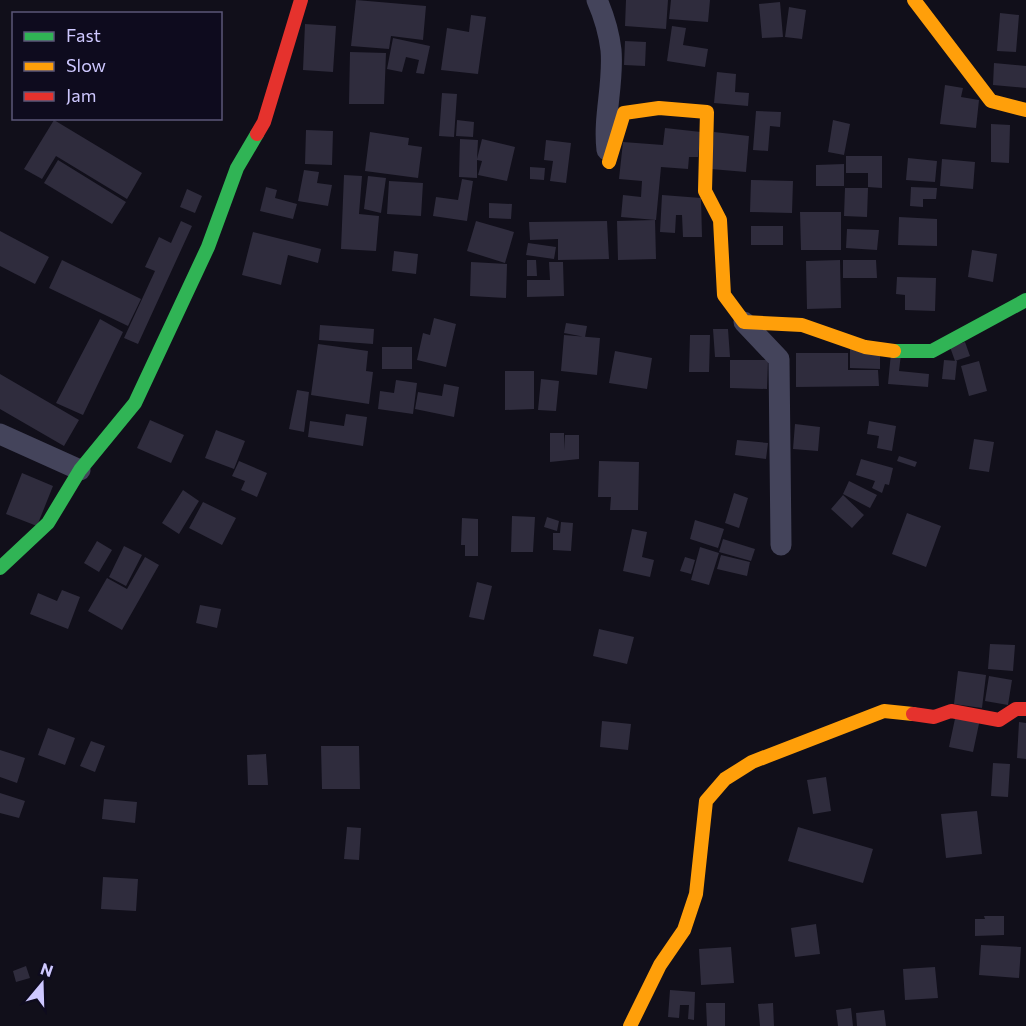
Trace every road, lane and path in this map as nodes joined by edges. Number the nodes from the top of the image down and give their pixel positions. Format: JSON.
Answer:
{"nodes":[{"id":1,"x":301,"y":0,"type":"edge"},
{"id":2,"x":597,"y":0,"type":"edge"},
{"id":3,"x":914,"y":0,"type":"edge"},
{"id":4,"x":1026,"y":110,"type":"edge"},
{"id":5,"x":609,"y":162,"type":"joint"},
{"id":6,"x":1026,"y":300,"type":"edge"},
{"id":7,"x":744,"y":322,"type":"junction"},
{"id":8,"x":0,"y":434,"type":"edge"},
{"id":9,"x":80,"y":470,"type":"junction"},
{"id":10,"x":782,"y":545,"type":"dead end"},
{"id":11,"x":0,"y":568,"type":"edge"},
{"id":12,"x":1026,"y":709,"type":"edge"},
{"id":13,"x":630,"y":1026,"type":"edge"}],
"edges":[{"from":1,"to":9,"type":"street"},
{"from":2,"to":5,"type":"street"},
{"from":3,"to":4,"type":"street"},
{"from":5,"to":7,"type":"street"},
{"from":6,"to":7,"type":"street"},
{"from":7,"to":10,"type":"street"},
{"from":8,"to":9,"type":"street"},
{"from":9,"to":11,"type":"street"},
{"from":12,"to":13,"type":"street"}]}
